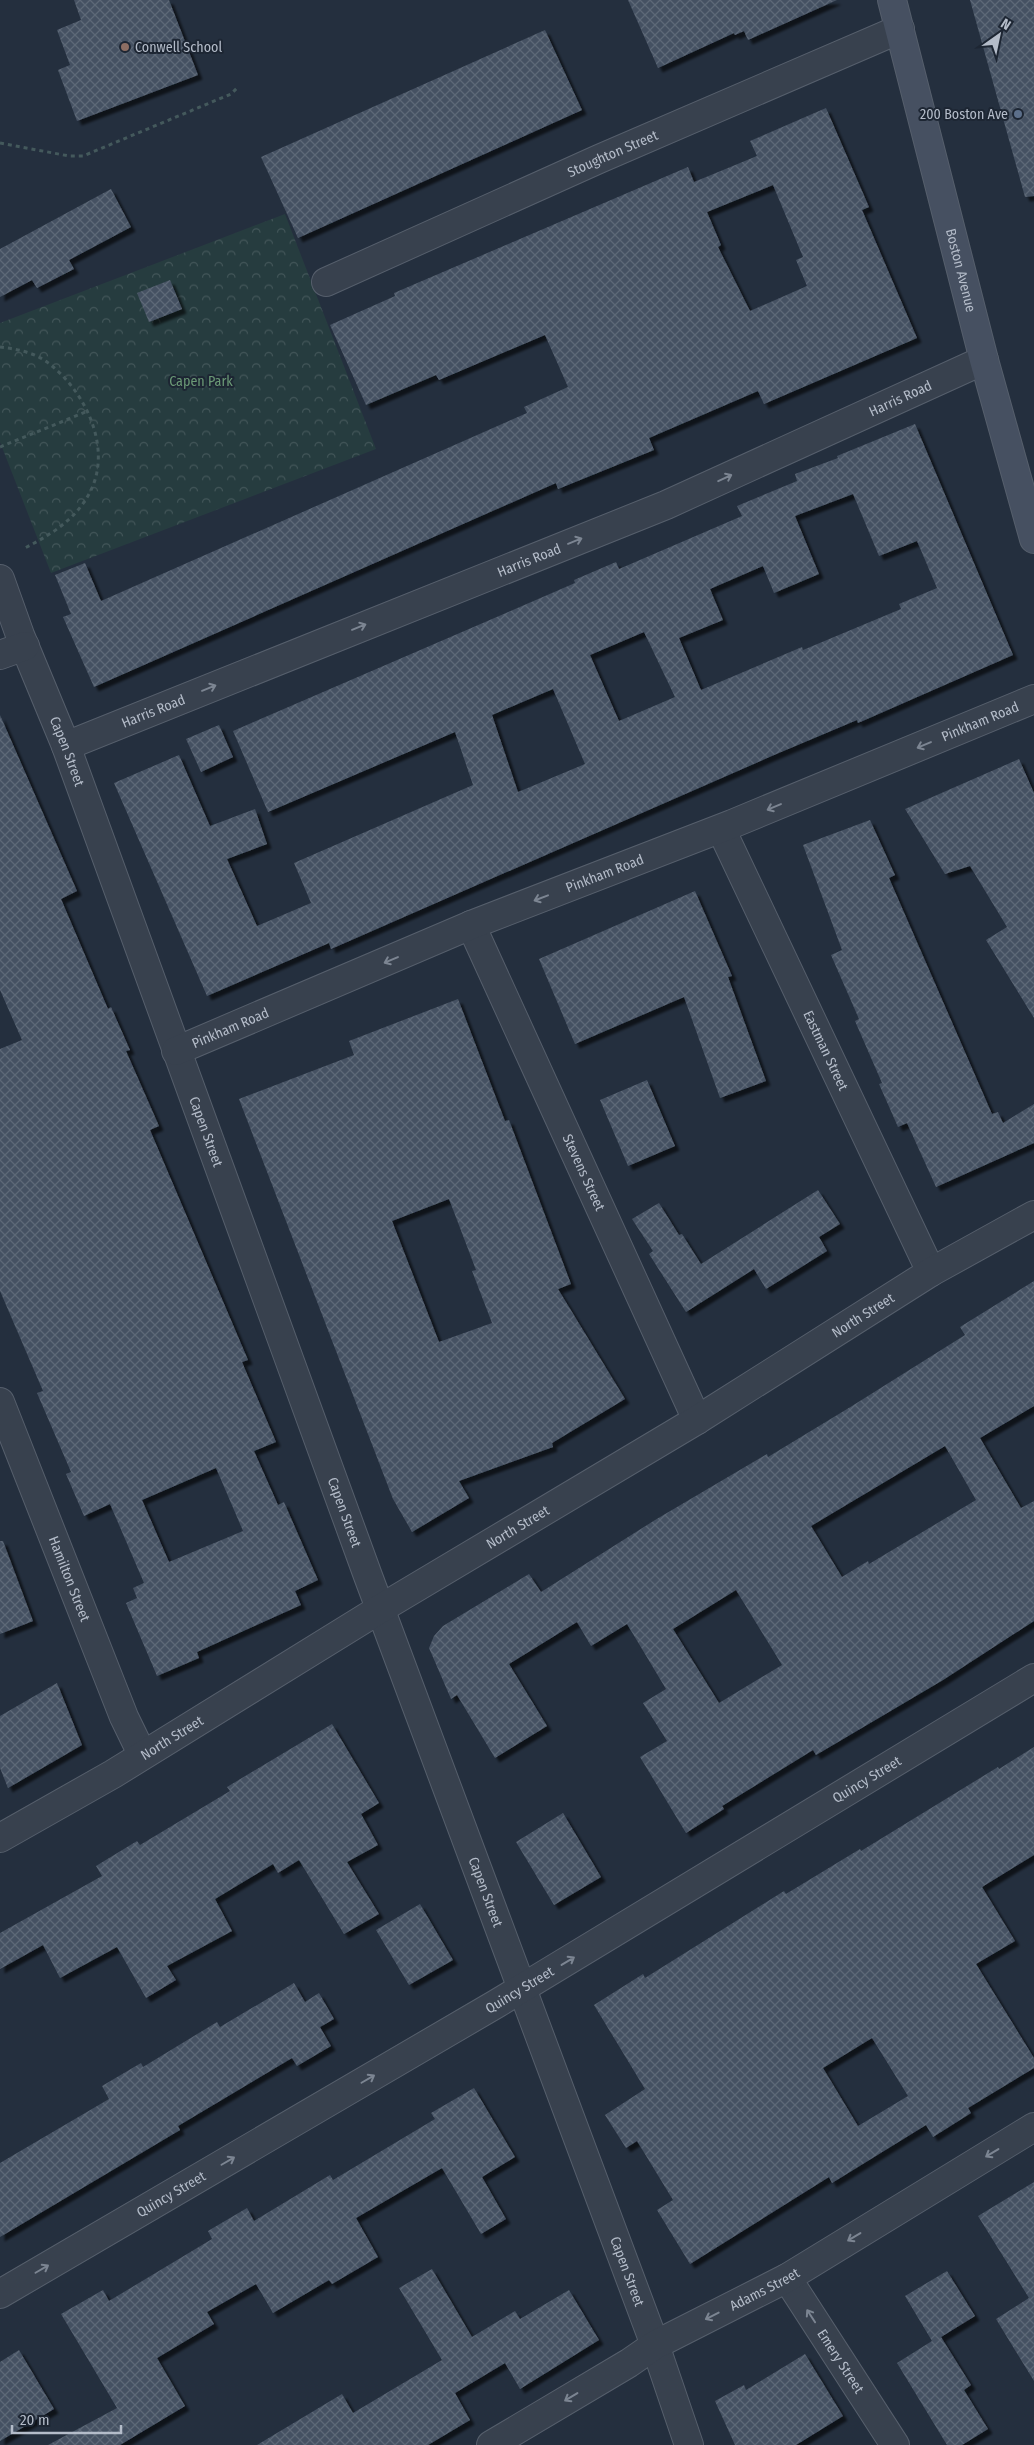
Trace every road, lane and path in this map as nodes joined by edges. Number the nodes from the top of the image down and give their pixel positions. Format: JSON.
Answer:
{"nodes":[{"id":1,"x":892,"y":0,"type":"edge"},
{"id":2,"x":900,"y":29,"type":"junction"},
{"id":3,"x":237,"y":88,"type":"dead end"},
{"id":4,"x":0,"y":143,"type":"edge"},
{"id":5,"x":326,"y":282,"type":"dead end"},
{"id":6,"x":0,"y":347,"type":"edge"},
{"id":7,"x":984,"y":360,"type":"junction"},
{"id":8,"x":88,"y":411,"type":"junction"},
{"id":9,"x":0,"y":447,"type":"edge"},
{"id":10,"x":1034,"y":539,"type":"edge"},
{"id":11,"x":25,"y":548,"type":"dead end"},
{"id":12,"x":0,"y":578,"type":"edge"},
{"id":13,"x":25,"y":646,"type":"junction"},
{"id":14,"x":0,"y":656,"type":"edge"},
{"id":15,"x":1034,"y":699,"type":"edge"},
{"id":16,"x":66,"y":746,"type":"junction"},
{"id":17,"x":721,"y":829,"type":"junction"},
{"id":18,"x":471,"y":926,"type":"junction"},
{"id":19,"x":176,"y":1051,"type":"junction"},
{"id":20,"x":1034,"y":1215,"type":"edge"},
{"id":21,"x":931,"y":1272,"type":"junction"},
{"id":22,"x":0,"y":1402,"type":"edge"},
{"id":23,"x":697,"y":1420,"type":"junction"},
{"id":24,"x":380,"y":1609,"type":"junction"},
{"id":25,"x":1034,"y":1678,"type":"edge"},
{"id":26,"x":142,"y":1754,"type":"junction"},
{"id":27,"x":0,"y":1838,"type":"edge"},
{"id":28,"x":522,"y":1989,"type":"junction"},
{"id":29,"x":1034,"y":2127,"type":"edge"},
{"id":30,"x":787,"y":2278,"type":"junction"},
{"id":31,"x":0,"y":2294,"type":"edge"},
{"id":32,"x":655,"y":2345,"type":"junction"},
{"id":33,"x":491,"y":2445,"type":"edge"},
{"id":34,"x":689,"y":2445,"type":"edge"},
{"id":35,"x":894,"y":2445,"type":"edge"}],
"edges":[{"from":1,"to":2,"type":"main road","name":"Boston Avenue"},
{"from":2,"to":5,"type":"street","name":"Stoughton Street"},
{"from":2,"to":7,"type":"main road","name":"Boston Avenue"},
{"from":3,"to":4,"type":"path"},
{"from":6,"to":8,"type":"path"},
{"from":7,"to":10,"type":"main road","name":"Boston Avenue"},
{"from":16,"to":7,"type":"street","name":"Harris Road","one_way":true},
{"from":8,"to":9,"type":"path"},
{"from":8,"to":11,"type":"path"},
{"from":12,"to":13,"type":"street","name":"Capen Street"},
{"from":13,"to":14,"type":"street"},
{"from":13,"to":16,"type":"street","name":"Capen Street"},
{"from":15,"to":17,"type":"street","name":"Pinkham Road","one_way":true},
{"from":16,"to":19,"type":"street","name":"Capen Street"},
{"from":17,"to":18,"type":"street","name":"Pinkham Road","one_way":true},
{"from":17,"to":21,"type":"street","name":"Eastman Street"},
{"from":18,"to":19,"type":"street","name":"Pinkham Road","one_way":true},
{"from":18,"to":23,"type":"street","name":"Stevens Street"},
{"from":19,"to":24,"type":"street","name":"Capen Street"},
{"from":20,"to":21,"type":"street","name":"North Street"},
{"from":21,"to":23,"type":"street","name":"North Street"},
{"from":22,"to":26,"type":"street","name":"Hamilton Street"},
{"from":23,"to":24,"type":"street","name":"North Street"},
{"from":24,"to":26,"type":"street","name":"North Street"},
{"from":24,"to":28,"type":"street","name":"Capen Street"},
{"from":28,"to":25,"type":"street","name":"Quincy Street","one_way":true},
{"from":26,"to":27,"type":"street","name":"North Street"},
{"from":31,"to":28,"type":"street","name":"Quincy Street","one_way":true},
{"from":28,"to":32,"type":"street","name":"Capen Street"},
{"from":29,"to":30,"type":"street","name":"Adams Street","one_way":true},
{"from":30,"to":32,"type":"street","name":"Adams Street","one_way":true},
{"from":35,"to":30,"type":"street","name":"Emery Street","one_way":true},
{"from":32,"to":33,"type":"street","name":"Adams Street","one_way":true},
{"from":32,"to":34,"type":"street","name":"Capen Street"}]}
